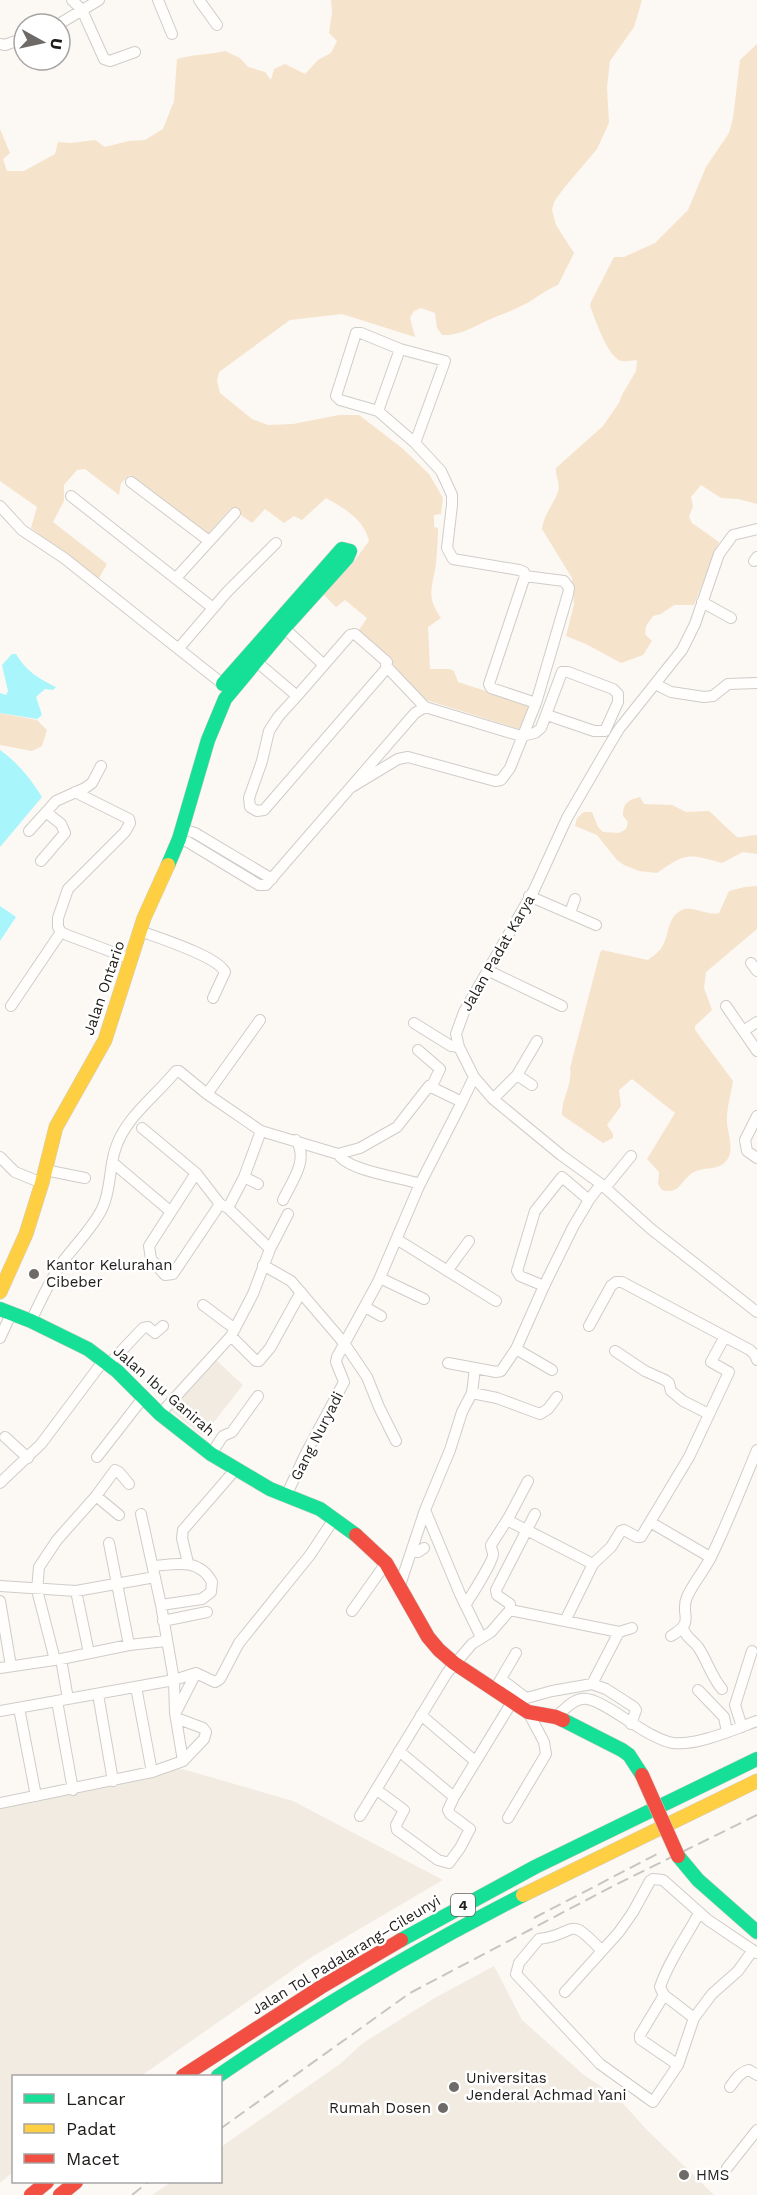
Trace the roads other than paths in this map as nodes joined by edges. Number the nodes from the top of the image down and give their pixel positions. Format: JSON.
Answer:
{"nodes":[{"id":1,"x":72,"y":0,"type":"edge"},
{"id":2,"x":99,"y":0,"type":"edge"},
{"id":3,"x":158,"y":0,"type":"edge"},
{"id":4,"x":199,"y":0,"type":"edge"},
{"id":5,"x":82,"y":10,"type":"junction"},
{"id":6,"x":72,"y":16,"type":"edge"},
{"id":7,"x":217,"y":25,"type":"dead end"},
{"id":8,"x":172,"y":34,"type":"dead end"},
{"id":9,"x":135,"y":52,"type":"dead end"},
{"id":10,"x":400,"y":349,"type":"junction"},
{"id":11,"x":378,"y":411,"type":"junction"},
{"id":12,"x":416,"y":443,"type":"junction"},
{"id":13,"x":130,"y":482,"type":"dead end"},
{"id":14,"x":71,"y":496,"type":"dead end"},
{"id":15,"x":235,"y":513,"type":"dead end"},
{"id":16,"x":2,"y":514,"type":"edge"},
{"id":17,"x":757,"y":528,"type":"edge"},
{"id":18,"x":209,"y":542,"type":"junction"},
{"id":19,"x":276,"y":543,"type":"dead end"},
{"id":20,"x":525,"y":576,"type":"junction"},
{"id":21,"x":176,"y":578,"type":"junction"},
{"id":22,"x":702,"y":602,"type":"junction"},
{"id":23,"x":213,"y":608,"type":"junction"},
{"id":24,"x":731,"y":618,"type":"dead end"},
{"id":25,"x":280,"y":625,"type":"junction"},
{"id":26,"x":179,"y":648,"type":"junction"},
{"id":27,"x":257,"y":662,"type":"junction"},
{"id":28,"x":324,"y":665,"type":"junction"},
{"id":29,"x":386,"y":666,"type":"junction"},
{"id":30,"x":757,"y":683,"type":"edge"},
{"id":31,"x":656,"y":684,"type":"junction"},
{"id":32,"x":227,"y":687,"type":"junction"},
{"id":33,"x":297,"y":696,"type":"junction"},
{"id":34,"x":536,"y":703,"type":"junction"},
{"id":35,"x":425,"y":707,"type":"junction"},
{"id":36,"x":547,"y":715,"type":"junction"},
{"id":37,"x":521,"y":736,"type":"junction"},
{"id":38,"x":101,"y":766,"type":"dead end"},
{"id":39,"x":350,"y":788,"type":"junction"},
{"id":40,"x":75,"y":792,"type":"junction"},
{"id":41,"x":46,"y":812,"type":"junction"},
{"id":42,"x":29,"y":831,"type":"dead end"},
{"id":43,"x":181,"y":834,"type":"junction"},
{"id":44,"x":40,"y":861,"type":"dead end"},
{"id":45,"x":529,"y":896,"type":"junction"},
{"id":46,"x":575,"y":899,"type":"dead end"},
{"id":47,"x":570,"y":914,"type":"junction"},
{"id":48,"x":596,"y":925,"type":"dead end"},
{"id":49,"x":140,"y":931,"type":"junction"},
{"id":50,"x":61,"y":932,"type":"junction"},
{"id":51,"x":131,"y":958,"type":"junction"},
{"id":52,"x":489,"y":971,"type":"junction"},
{"id":53,"x":213,"y":998,"type":"dead end"},
{"id":54,"x":11,"y":1006,"type":"dead end"},
{"id":55,"x":562,"y":1006,"type":"dead end"},
{"id":56,"x":726,"y":1006,"type":"dead end"},
{"id":57,"x":260,"y":1020,"type":"dead end"},
{"id":58,"x":757,"y":1022,"type":"edge"},
{"id":59,"x":414,"y":1023,"type":"dead end"},
{"id":60,"x":743,"y":1031,"type":"junction"},
{"id":61,"x":537,"y":1041,"type":"dead end"},
{"id":62,"x":459,"y":1047,"type":"junction"},
{"id":63,"x":418,"y":1050,"type":"dead end"},
{"id":64,"x":757,"y":1051,"type":"edge"},
{"id":65,"x":517,"y":1075,"type":"junction"},
{"id":66,"x":474,"y":1077,"type":"junction"},
{"id":67,"x":532,"y":1085,"type":"dead end"},
{"id":68,"x":432,"y":1086,"type":"junction"},
{"id":69,"x":207,"y":1094,"type":"junction"},
{"id":70,"x":493,"y":1099,"type":"junction"},
{"id":71,"x":462,"y":1102,"type":"junction"},
{"id":72,"x":757,"y":1116,"type":"edge"},
{"id":73,"x":142,"y":1128,"type":"dead end"},
{"id":74,"x":261,"y":1131,"type":"junction"},
{"id":75,"x":296,"y":1140,"type":"junction"},
{"id":76,"x":338,"y":1154,"type":"junction"},
{"id":77,"x":631,"y":1156,"type":"dead end"},
{"id":78,"x":0,"y":1157,"type":"edge"},
{"id":79,"x":757,"y":1158,"type":"edge"},
{"id":80,"x":112,"y":1162,"type":"junction"},
{"id":81,"x":572,"y":1163,"type":"junction"},
{"id":82,"x":196,"y":1173,"type":"junction"},
{"id":83,"x":44,"y":1176,"type":"junction"},
{"id":84,"x":244,"y":1177,"type":"junction"},
{"id":85,"x":562,"y":1177,"type":"junction"},
{"id":86,"x":85,"y":1178,"type":"dead end"},
{"id":87,"x":258,"y":1184,"type":"dead end"},
{"id":88,"x":420,"y":1184,"type":"junction"},
{"id":89,"x":603,"y":1186,"type":"junction"},
{"id":90,"x":283,"y":1200,"type":"dead end"},
{"id":91,"x":590,"y":1200,"type":"junction"},
{"id":92,"x":224,"y":1206,"type":"junction"},
{"id":93,"x":170,"y":1211,"type":"junction"},
{"id":94,"x":288,"y":1214,"type":"dead end"},
{"id":95,"x":398,"y":1240,"type":"junction"},
{"id":96,"x":469,"y":1241,"type":"dead end"},
{"id":97,"x":270,"y":1249,"type":"junction"},
{"id":98,"x":263,"y":1265,"type":"junction"},
{"id":99,"x":447,"y":1271,"type":"junction"},
{"id":100,"x":380,"y":1278,"type":"junction"},
{"id":101,"x":544,"y":1286,"type":"junction"},
{"id":102,"x":0,"y":1292,"type":"edge"},
{"id":103,"x":301,"y":1292,"type":"junction"},
{"id":104,"x":424,"y":1299,"type":"dead end"},
{"id":105,"x":496,"y":1301,"type":"dead end"},
{"id":106,"x":202,"y":1305,"type":"dead end"},
{"id":107,"x":365,"y":1307,"type":"junction"},
{"id":108,"x":5,"y":1312,"type":"edge"},
{"id":109,"x":757,"y":1312,"type":"edge"},
{"id":110,"x":381,"y":1316,"type":"dead end"},
{"id":111,"x":31,"y":1322,"type":"junction"},
{"id":112,"x":163,"y":1326,"type":"dead end"},
{"id":113,"x":589,"y":1326,"type":"dead end"},
{"id":114,"x":233,"y":1332,"type":"junction"},
{"id":115,"x":0,"y":1338,"type":"edge"},
{"id":116,"x":724,"y":1338,"type":"junction"},
{"id":117,"x":344,"y":1343,"type":"junction"},
{"id":118,"x":516,"y":1349,"type":"junction"},
{"id":119,"x":615,"y":1351,"type":"dead end"},
{"id":120,"x":757,"y":1360,"type":"edge"},
{"id":121,"x":107,"y":1362,"type":"junction"},
{"id":122,"x":448,"y":1363,"type":"dead end"},
{"id":123,"x":475,"y":1368,"type":"junction"},
{"id":124,"x":552,"y":1370,"type":"dead end"},
{"id":125,"x":472,"y":1393,"type":"junction"},
{"id":126,"x":258,"y":1396,"type":"dead end"},
{"id":127,"x":557,"y":1397,"type":"dead end"},
{"id":128,"x":143,"y":1398,"type":"junction"},
{"id":129,"x":160,"y":1414,"type":"junction"},
{"id":130,"x":709,"y":1414,"type":"junction"},
{"id":131,"x":4,"y":1437,"type":"dead end"},
{"id":132,"x":396,"y":1441,"type":"dead end"},
{"id":133,"x":757,"y":1450,"type":"edge"},
{"id":134,"x":211,"y":1454,"type":"junction"},
{"id":135,"x":97,"y":1456,"type":"dead end"},
{"id":136,"x":28,"y":1458,"type":"junction"},
{"id":137,"x":236,"y":1470,"type":"junction"},
{"id":138,"x":752,"y":1478,"type":"edge"},
{"id":139,"x":528,"y":1481,"type":"dead end"},
{"id":140,"x":0,"y":1483,"type":"edge"},
{"id":141,"x":129,"y":1484,"type":"dead end"},
{"id":142,"x":96,"y":1496,"type":"junction"},
{"id":143,"x":286,"y":1496,"type":"junction"},
{"id":144,"x":425,"y":1510,"type":"junction"},
{"id":145,"x":141,"y":1514,"type":"dead end"},
{"id":146,"x":535,"y":1514,"type":"dead end"},
{"id":147,"x":119,"y":1515,"type":"dead end"},
{"id":148,"x":334,"y":1519,"type":"junction"},
{"id":149,"x":507,"y":1521,"type":"junction"},
{"id":150,"x":650,"y":1521,"type":"junction"},
{"id":151,"x":526,"y":1531,"type":"junction"},
{"id":152,"x":109,"y":1543,"type":"dead end"},
{"id":153,"x":424,"y":1548,"type":"dead end"},
{"id":154,"x":412,"y":1552,"type":"junction"},
{"id":155,"x":710,"y":1557,"type":"junction"},
{"id":156,"x":188,"y":1563,"type":"junction"},
{"id":157,"x":386,"y":1563,"type":"junction"},
{"id":158,"x":593,"y":1564,"type":"junction"},
{"id":159,"x":154,"y":1572,"type":"junction"},
{"id":160,"x":117,"y":1583,"type":"junction"},
{"id":161,"x":400,"y":1585,"type":"junction"},
{"id":162,"x":0,"y":1586,"type":"edge"},
{"id":163,"x":37,"y":1590,"type":"junction"},
{"id":164,"x":76,"y":1591,"type":"junction"},
{"id":165,"x":0,"y":1601,"type":"edge"},
{"id":166,"x":161,"y":1605,"type":"junction"},
{"id":167,"x":465,"y":1605,"type":"junction"},
{"id":168,"x":510,"y":1610,"type":"junction"},
{"id":169,"x":352,"y":1611,"type":"dead end"},
{"id":170,"x":207,"y":1612,"type":"dead end"},
{"id":171,"x":163,"y":1621,"type":"junction"},
{"id":172,"x":565,"y":1621,"type":"junction"},
{"id":173,"x":632,"y":1628,"type":"dead end"},
{"id":174,"x":683,"y":1628,"type":"junction"},
{"id":175,"x":619,"y":1632,"type":"junction"},
{"id":176,"x":671,"y":1636,"type":"dead end"},
{"id":177,"x":481,"y":1637,"type":"junction"},
{"id":178,"x":166,"y":1641,"type":"junction"},
{"id":179,"x":129,"y":1645,"type":"junction"},
{"id":180,"x":752,"y":1651,"type":"dead end"},
{"id":181,"x":89,"y":1653,"type":"junction"},
{"id":182,"x":516,"y":1653,"type":"dead end"},
{"id":183,"x":58,"y":1659,"type":"junction"},
{"id":184,"x":454,"y":1663,"type":"junction"},
{"id":185,"x":5,"y":1667,"type":"edge"},
{"id":186,"x":196,"y":1673,"type":"junction"},
{"id":187,"x":174,"y":1680,"type":"junction"},
{"id":188,"x":498,"y":1684,"type":"junction"},
{"id":189,"x":592,"y":1684,"type":"junction"},
{"id":190,"x":136,"y":1687,"type":"junction"},
{"id":191,"x":722,"y":1689,"type":"dead end"},
{"id":192,"x":698,"y":1690,"type":"dead end"},
{"id":193,"x":98,"y":1694,"type":"junction"},
{"id":194,"x":63,"y":1700,"type":"junction"},
{"id":195,"x":512,"y":1702,"type":"junction"},
{"id":196,"x":527,"y":1705,"type":"junction"},
{"id":197,"x":20,"y":1708,"type":"junction"},
{"id":198,"x":0,"y":1711,"type":"edge"},
{"id":199,"x":421,"y":1715,"type":"junction"},
{"id":200,"x":175,"y":1716,"type":"junction"},
{"id":201,"x":556,"y":1717,"type":"junction"},
{"id":202,"x":757,"y":1720,"type":"edge"},
{"id":203,"x":631,"y":1724,"type":"junction"},
{"id":204,"x":742,"y":1727,"type":"junction"},
{"id":205,"x":727,"y":1732,"type":"junction"},
{"id":206,"x":399,"y":1750,"type":"junction"},
{"id":207,"x":757,"y":1759,"type":"edge"},
{"id":208,"x":183,"y":1761,"type":"junction"},
{"id":209,"x":475,"y":1761,"type":"junction"},
{"id":210,"x":152,"y":1772,"type":"junction"},
{"id":211,"x":113,"y":1781,"type":"junction"},
{"id":212,"x":757,"y":1781,"type":"edge"},
{"id":213,"x":73,"y":1790,"type":"junction"},
{"id":214,"x":377,"y":1790,"type":"junction"},
{"id":215,"x":36,"y":1796,"type":"junction"},
{"id":216,"x":454,"y":1797,"type":"junction"},
{"id":217,"x":0,"y":1801,"type":"edge"},
{"id":218,"x":360,"y":1816,"type":"dead end"},
{"id":219,"x":508,"y":1818,"type":"dead end"},
{"id":220,"x":699,"y":1913,"type":"junction"},
{"id":221,"x":757,"y":1932,"type":"edge"},
{"id":222,"x":602,"y":1951,"type":"junction"},
{"id":223,"x":755,"y":1952,"type":"edge"},
{"id":224,"x":565,"y":1992,"type":"dead end"},
{"id":225,"x":664,"y":1995,"type":"junction"},
{"id":226,"x":694,"y":2018,"type":"junction"},
{"id":227,"x":678,"y":2065,"type":"junction"},
{"id":228,"x":185,"y":2075,"type":"edge"},
{"id":229,"x":219,"y":2075,"type":"edge"},
{"id":230,"x":757,"y":2075,"type":"edge"},
{"id":231,"x":730,"y":2087,"type":"dead end"},
{"id":232,"x":757,"y":2130,"type":"edge"},
{"id":233,"x":727,"y":2168,"type":"dead end"},
{"id":234,"x":45,"y":2183,"type":"edge"},
{"id":235,"x":74,"y":2183,"type":"edge"},
{"id":236,"x":31,"y":2195,"type":"edge"},
{"id":237,"x":60,"y":2195,"type":"edge"}],
"edges":[{"from":1,"to":5,"type":"street"},
{"from":2,"to":5,"type":"street"},
{"from":3,"to":8,"type":"street"},
{"from":4,"to":7,"type":"street"},
{"from":5,"to":6,"type":"street"},
{"from":5,"to":9,"type":"street"},
{"from":10,"to":11,"type":"street"},
{"from":10,"to":11,"type":"street"},
{"from":10,"to":12,"type":"street"},
{"from":11,"to":12,"type":"street"},
{"from":12,"to":20,"type":"street"},
{"from":13,"to":18,"type":"street"},
{"from":14,"to":21,"type":"street"},
{"from":15,"to":18,"type":"street"},
{"from":16,"to":26,"type":"street"},
{"from":17,"to":22,"type":"street","name":"Jalan Padat Karya"},
{"from":18,"to":21,"type":"street"},
{"from":19,"to":23,"type":"street"},
{"from":20,"to":34,"type":"street"},
{"from":20,"to":34,"type":"street"},
{"from":21,"to":23,"type":"street"},
{"from":22,"to":24,"type":"street"},
{"from":22,"to":31,"type":"street","name":"Jalan Padat Karya"},
{"from":23,"to":26,"type":"street"},
{"from":25,"to":25,"type":"main road"},
{"from":25,"to":27,"type":"main road"},
{"from":25,"to":28,"type":"street"},
{"from":25,"to":32,"type":"main road"},
{"from":26,"to":32,"type":"street"},
{"from":27,"to":32,"type":"main road"},
{"from":27,"to":33,"type":"street"},
{"from":28,"to":29,"type":"street"},
{"from":28,"to":33,"type":"street"},
{"from":29,"to":33,"type":"street"},
{"from":29,"to":35,"type":"street"},
{"from":30,"to":31,"type":"street"},
{"from":31,"to":45,"type":"street","name":"Jalan Padat Karya"},
{"from":32,"to":43,"type":"main road","name":"Jalan Ontario"},
{"from":34,"to":37,"type":"street"},
{"from":35,"to":37,"type":"street"},
{"from":35,"to":39,"type":"street"},
{"from":36,"to":36,"type":"street"},
{"from":36,"to":37,"type":"street"},
{"from":37,"to":39,"type":"street"},
{"from":38,"to":40,"type":"street"},
{"from":39,"to":43,"type":"street"},
{"from":40,"to":41,"type":"street"},
{"from":40,"to":50,"type":"street"},
{"from":41,"to":42,"type":"street"},
{"from":41,"to":44,"type":"street"},
{"from":43,"to":49,"type":"main road","name":"Jalan Ontario"},
{"from":45,"to":47,"type":"street"},
{"from":45,"to":52,"type":"street","name":"Jalan Padat Karya"},
{"from":46,"to":47,"type":"street"},
{"from":47,"to":48,"type":"street"},
{"from":49,"to":51,"type":"main road","name":"Jalan Ontario"},
{"from":49,"to":53,"type":"street"},
{"from":50,"to":51,"type":"street"},
{"from":50,"to":54,"type":"street"},
{"from":51,"to":83,"type":"main road","name":"Jalan Ontario"},
{"from":52,"to":55,"type":"street"},
{"from":52,"to":62,"type":"street","name":"Jalan Padat Karya"},
{"from":56,"to":60,"type":"street"},
{"from":57,"to":69,"type":"street"},
{"from":58,"to":60,"type":"street"},
{"from":59,"to":62,"type":"street"},
{"from":60,"to":64,"type":"street"},
{"from":61,"to":65,"type":"street"},
{"from":62,"to":66,"type":"street"},
{"from":63,"to":68,"type":"street"},
{"from":65,"to":67,"type":"street"},
{"from":65,"to":70,"type":"street"},
{"from":66,"to":70,"type":"street"},
{"from":66,"to":71,"type":"street"},
{"from":68,"to":71,"type":"street"},
{"from":68,"to":76,"type":"street"},
{"from":69,"to":74,"type":"street"},
{"from":69,"to":80,"type":"street"},
{"from":70,"to":81,"type":"street"},
{"from":71,"to":88,"type":"street"},
{"from":72,"to":79,"type":"street"},
{"from":73,"to":82,"type":"street"},
{"from":74,"to":75,"type":"street"},
{"from":74,"to":84,"type":"street"},
{"from":75,"to":76,"type":"street"},
{"from":75,"to":90,"type":"street"},
{"from":76,"to":88,"type":"street"},
{"from":77,"to":89,"type":"street"},
{"from":78,"to":83,"type":"street"},
{"from":80,"to":93,"type":"street"},
{"from":80,"to":111,"type":"street"},
{"from":81,"to":85,"type":"street"},
{"from":81,"to":89,"type":"street"},
{"from":82,"to":92,"type":"street"},
{"from":82,"to":93,"type":"street"},
{"from":83,"to":86,"type":"street"},
{"from":83,"to":102,"type":"main road","name":"Jalan Ontario"},
{"from":84,"to":87,"type":"street"},
{"from":84,"to":92,"type":"street"},
{"from":85,"to":91,"type":"street"},
{"from":85,"to":101,"type":"street"},
{"from":88,"to":95,"type":"street"},
{"from":89,"to":91,"type":"street"},
{"from":89,"to":109,"type":"street"},
{"from":91,"to":101,"type":"street"},
{"from":92,"to":93,"type":"street"},
{"from":92,"to":97,"type":"street"},
{"from":94,"to":97,"type":"street"},
{"from":95,"to":99,"type":"street"},
{"from":95,"to":100,"type":"street"},
{"from":96,"to":99,"type":"street"},
{"from":97,"to":98,"type":"street"},
{"from":98,"to":103,"type":"street"},
{"from":98,"to":114,"type":"street"},
{"from":99,"to":105,"type":"street"},
{"from":100,"to":104,"type":"street"},
{"from":100,"to":107,"type":"street"},
{"from":101,"to":118,"type":"street"},
{"from":103,"to":114,"type":"street"},
{"from":103,"to":117,"type":"street"},
{"from":106,"to":114,"type":"street"},
{"from":107,"to":110,"type":"street"},
{"from":107,"to":117,"type":"street"},
{"from":108,"to":111,"type":"main road","name":"Jalan Ibu Ganirah"},
{"from":108,"to":115,"type":"street"},
{"from":111,"to":121,"type":"main road","name":"Jalan Ibu Ganirah"},
{"from":112,"to":121,"type":"street"},
{"from":113,"to":116,"type":"street"},
{"from":114,"to":129,"type":"street"},
{"from":116,"to":120,"type":"street"},
{"from":116,"to":130,"type":"street"},
{"from":117,"to":132,"type":"street"},
{"from":117,"to":143,"type":"street","name":"Gang Nuryadi"},
{"from":118,"to":123,"type":"street"},
{"from":118,"to":124,"type":"street"},
{"from":119,"to":130,"type":"street"},
{"from":121,"to":128,"type":"main road","name":"Jalan Ibu Ganirah"},
{"from":121,"to":136,"type":"street"},
{"from":122,"to":123,"type":"street"},
{"from":123,"to":125,"type":"street"},
{"from":125,"to":127,"type":"street"},
{"from":125,"to":144,"type":"street"},
{"from":126,"to":134,"type":"street"},
{"from":128,"to":129,"type":"main road","name":"Jalan Ibu Ganirah"},
{"from":128,"to":135,"type":"street"},
{"from":129,"to":134,"type":"main road","name":"Jalan Ibu Ganirah"},
{"from":130,"to":150,"type":"street"},
{"from":131,"to":136,"type":"street"},
{"from":133,"to":138,"type":"street"},
{"from":134,"to":137,"type":"main road","name":"Jalan Ibu Ganirah"},
{"from":136,"to":140,"type":"street"},
{"from":137,"to":143,"type":"main road","name":"Jalan Ibu Ganirah"},
{"from":137,"to":156,"type":"street"},
{"from":138,"to":155,"type":"street"},
{"from":139,"to":149,"type":"street"},
{"from":141,"to":142,"type":"street"},
{"from":142,"to":147,"type":"street"},
{"from":142,"to":163,"type":"street"},
{"from":143,"to":148,"type":"main road","name":"Jalan Ibu Ganirah"},
{"from":144,"to":154,"type":"street"},
{"from":144,"to":167,"type":"street"},
{"from":145,"to":159,"type":"street"},
{"from":146,"to":151,"type":"street"},
{"from":148,"to":157,"type":"main road","name":"Jalan Ibu Ganirah"},
{"from":148,"to":186,"type":"street"},
{"from":149,"to":151,"type":"street"},
{"from":149,"to":167,"type":"street"},
{"from":150,"to":155,"type":"street"},
{"from":150,"to":158,"type":"street"},
{"from":151,"to":158,"type":"street"},
{"from":151,"to":168,"type":"street"},
{"from":152,"to":160,"type":"street"},
{"from":153,"to":154,"type":"street"},
{"from":154,"to":161,"type":"street"},
{"from":155,"to":174,"type":"street"},
{"from":156,"to":159,"type":"street"},
{"from":156,"to":166,"type":"street"},
{"from":157,"to":161,"type":"main road","name":"Jalan Ibu Ganirah"},
{"from":157,"to":169,"type":"street"},
{"from":158,"to":172,"type":"street"},
{"from":159,"to":160,"type":"street"},
{"from":159,"to":166,"type":"street"},
{"from":160,"to":164,"type":"street"},
{"from":160,"to":179,"type":"street"},
{"from":161,"to":184,"type":"main road","name":"Jalan Ibu Ganirah"},
{"from":162,"to":163,"type":"street"},
{"from":163,"to":164,"type":"street"},
{"from":163,"to":183,"type":"street"},
{"from":164,"to":181,"type":"street"},
{"from":165,"to":185,"type":"street"},
{"from":166,"to":171,"type":"street"},
{"from":167,"to":177,"type":"street"},
{"from":168,"to":172,"type":"street"},
{"from":168,"to":177,"type":"street"},
{"from":170,"to":171,"type":"street"},
{"from":171,"to":178,"type":"street"},
{"from":172,"to":175,"type":"street"},
{"from":173,"to":175,"type":"street"},
{"from":174,"to":176,"type":"street"},
{"from":174,"to":191,"type":"street"},
{"from":175,"to":189,"type":"street"},
{"from":177,"to":184,"type":"street"},
{"from":178,"to":179,"type":"street"},
{"from":178,"to":187,"type":"street"},
{"from":179,"to":181,"type":"street"},
{"from":180,"to":204,"type":"street"},
{"from":181,"to":183,"type":"street"},
{"from":182,"to":188,"type":"street"},
{"from":183,"to":185,"type":"street"},
{"from":183,"to":194,"type":"street"},
{"from":184,"to":188,"type":"main road","name":"Jalan Ibu Ganirah"},
{"from":184,"to":199,"type":"street"},
{"from":186,"to":187,"type":"street"},
{"from":186,"to":200,"type":"street"},
{"from":187,"to":190,"type":"street"},
{"from":187,"to":200,"type":"street"},
{"from":188,"to":195,"type":"main road","name":"Jalan Ibu Ganirah"},
{"from":188,"to":196,"type":"street"},
{"from":189,"to":196,"type":"street"},
{"from":189,"to":203,"type":"street"},
{"from":190,"to":193,"type":"street"},
{"from":190,"to":210,"type":"street"},
{"from":192,"to":205,"type":"street"},
{"from":193,"to":194,"type":"street"},
{"from":193,"to":211,"type":"street"},
{"from":194,"to":197,"type":"street"},
{"from":194,"to":213,"type":"street"},
{"from":195,"to":196,"type":"main road","name":"Jalan Ibu Ganirah"},
{"from":195,"to":209,"type":"street"},
{"from":196,"to":201,"type":"main road","name":"Jalan Ibu Ganirah"},
{"from":196,"to":219,"type":"street"},
{"from":197,"to":198,"type":"street"},
{"from":197,"to":215,"type":"street"},
{"from":199,"to":206,"type":"street"},
{"from":199,"to":209,"type":"street"},
{"from":200,"to":208,"type":"street"},
{"from":200,"to":208,"type":"street"},
{"from":201,"to":203,"type":"street"},
{"from":201,"to":221,"type":"main road","name":"Jalan Ibu Ganirah","bridge":true},
{"from":202,"to":204,"type":"street"},
{"from":203,"to":205,"type":"street"},
{"from":204,"to":205,"type":"street"},
{"from":206,"to":214,"type":"street"},
{"from":206,"to":216,"type":"street"},
{"from":207,"to":228,"type":"main road","name":"Jalan Tol Padalarang–Cileunyi","number":"4"},
{"from":208,"to":210,"type":"street"},
{"from":209,"to":216,"type":"street"},
{"from":210,"to":211,"type":"street"},
{"from":211,"to":213,"type":"street"},
{"from":212,"to":229,"type":"main road","number":"4"},
{"from":213,"to":215,"type":"street"},
{"from":214,"to":216,"type":"street"},
{"from":214,"to":218,"type":"street"},
{"from":215,"to":217,"type":"street"},
{"from":220,"to":222,"type":"street"},
{"from":220,"to":223,"type":"street"},
{"from":220,"to":225,"type":"street"},
{"from":222,"to":224,"type":"street"},
{"from":222,"to":227,"type":"street"},
{"from":223,"to":226,"type":"street"},
{"from":225,"to":226,"type":"street"},
{"from":225,"to":227,"type":"street"},
{"from":226,"to":227,"type":"street"},
{"from":230,"to":231,"type":"street"},
{"from":232,"to":233,"type":"street"},
{"from":234,"to":236,"type":"main road"},
{"from":235,"to":237,"type":"main road"}]}
